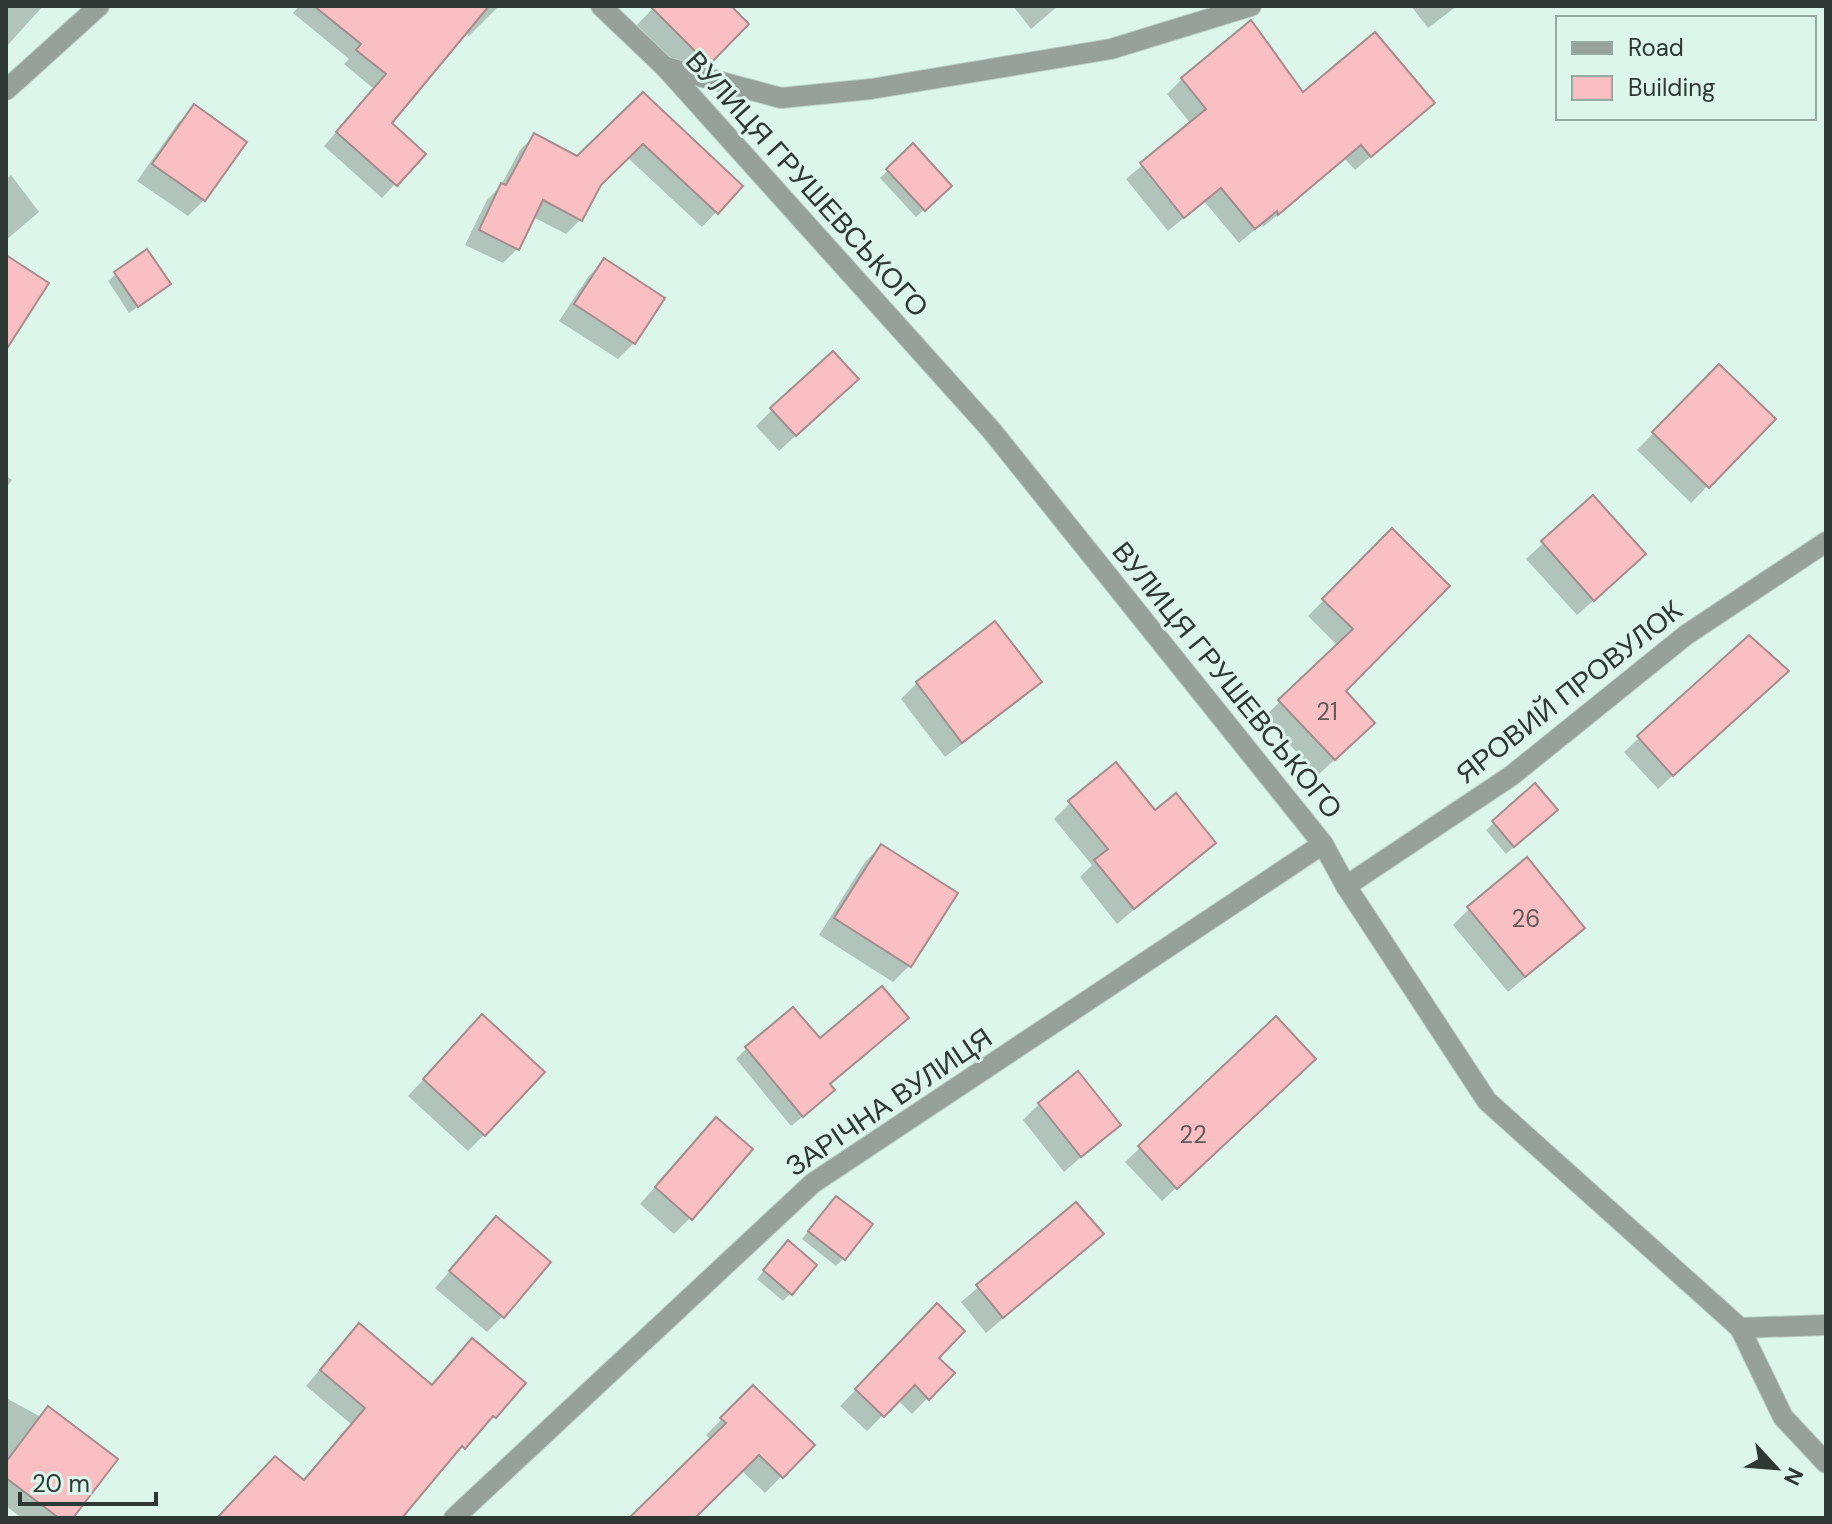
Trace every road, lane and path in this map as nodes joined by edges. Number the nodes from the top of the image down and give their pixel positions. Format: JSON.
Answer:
{"nodes":[{"id":1,"x":99,"y":6,"type":"edge"},
{"id":2,"x":601,"y":6,"type":"edge"},
{"id":3,"x":1251,"y":6,"type":"edge"},
{"id":4,"x":665,"y":67,"type":"junction"},
{"id":5,"x":6,"y":90,"type":"edge"},
{"id":6,"x":1826,"y":542,"type":"edge"},
{"id":7,"x":1323,"y":844,"type":"junction"},
{"id":8,"x":1346,"y":886,"type":"junction"},
{"id":9,"x":1826,"y":1325,"type":"edge"},
{"id":10,"x":1740,"y":1328,"type":"junction"},
{"id":11,"x":1826,"y":1463,"type":"edge"},
{"id":12,"x":454,"y":1518,"type":"edge"}],
"edges":[{"from":1,"to":5,"type":"street"},
{"from":2,"to":4,"type":"street","name":"ВУЛИЦЯ ГРУШЕВСЬКОГО"},
{"from":3,"to":4,"type":"street"},
{"from":4,"to":7,"type":"street","name":"ВУЛИЦЯ ГРУШЕВСЬКОГО"},
{"from":6,"to":8,"type":"street","name":"ЯРОВИЙ ПРОВУЛОК"},
{"from":7,"to":8,"type":"street","name":"ВУЛИЦЯ ГРУШЕВСЬКОГО"},
{"from":7,"to":12,"type":"street","name":"ЗАРІЧНА ВУЛИЦЯ"},
{"from":8,"to":10,"type":"street","name":"ВУЛИЦЯ ГРУШЕВСЬКОГО"},
{"from":9,"to":10,"type":"street"},
{"from":10,"to":11,"type":"street"}]}
